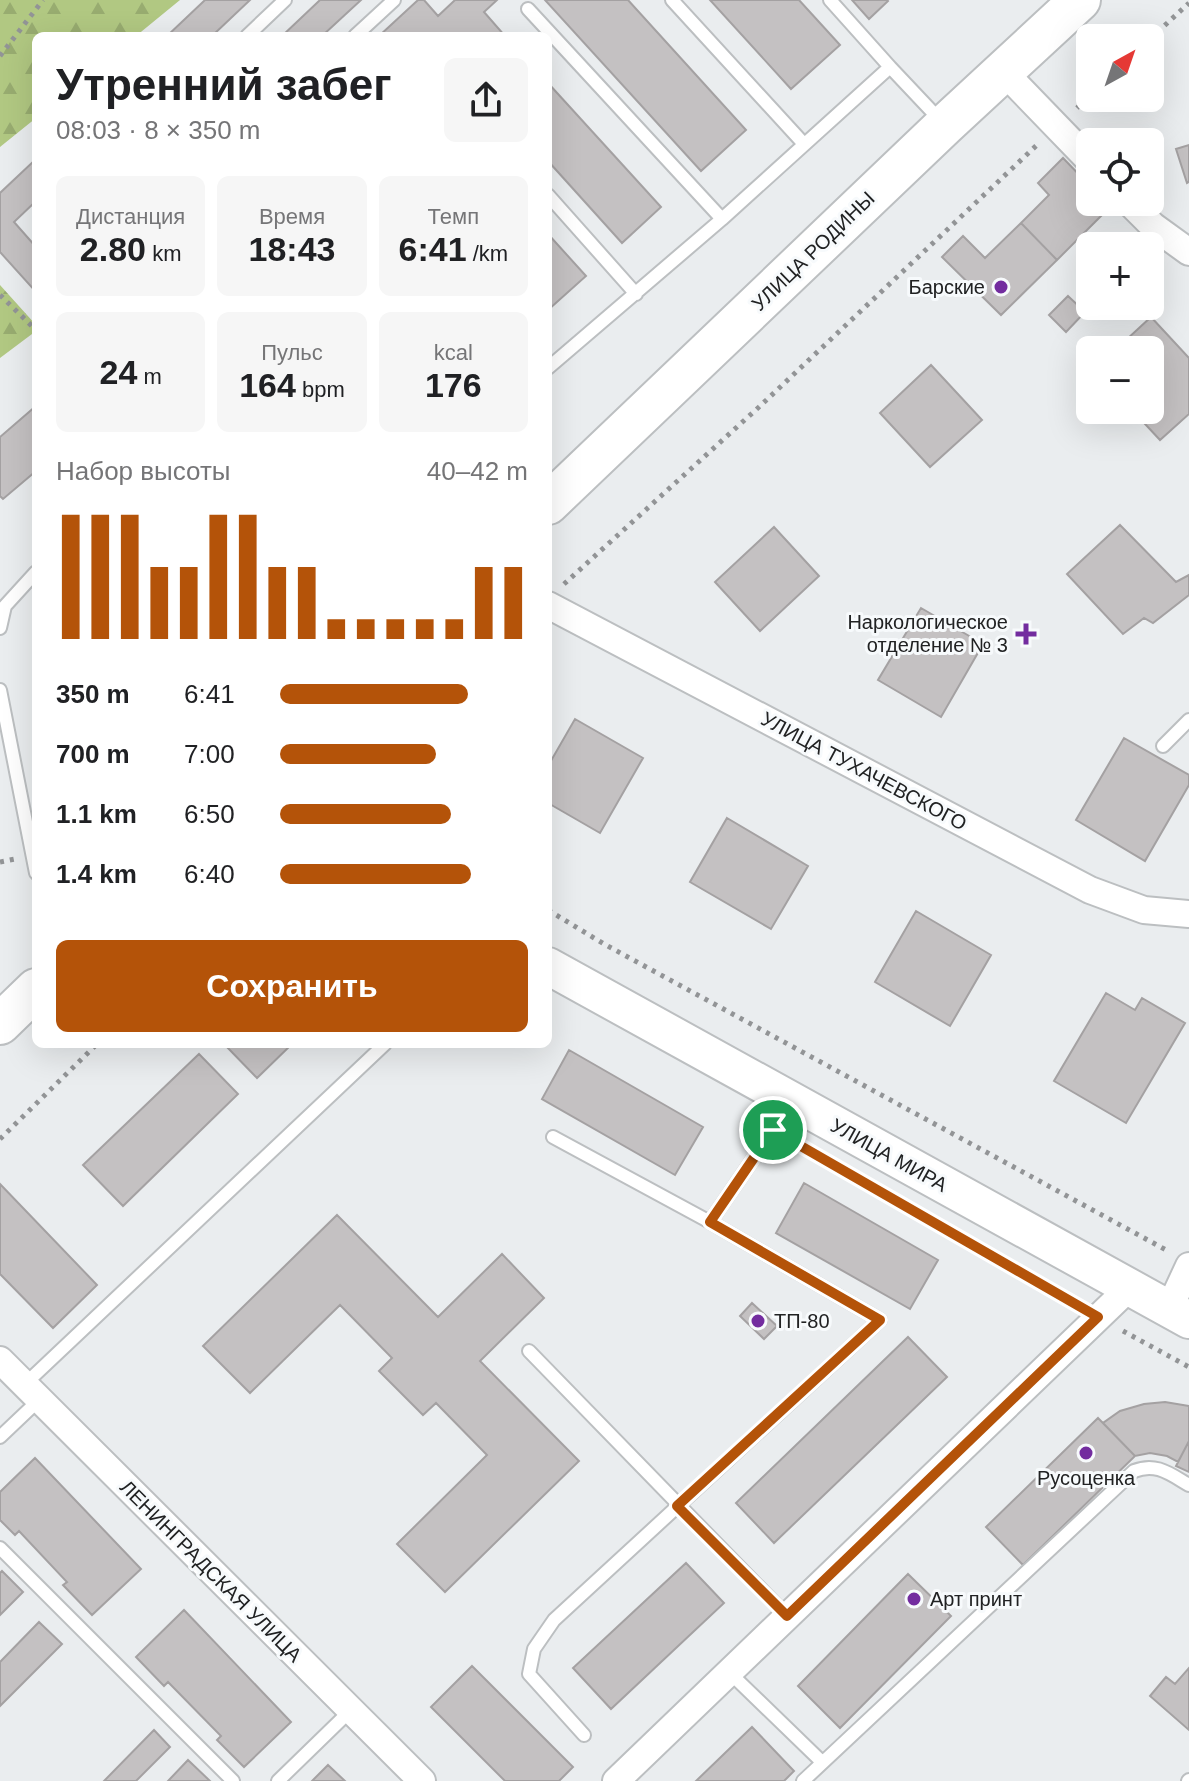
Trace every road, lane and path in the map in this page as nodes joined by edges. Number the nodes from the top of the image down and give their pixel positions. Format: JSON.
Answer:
{"nodes":[{"id":1,"x":43,"y":0,"type":"edge"},
{"id":2,"x":285,"y":0,"type":"edge"},
{"id":3,"x":394,"y":0,"type":"edge"},
{"id":4,"x":672,"y":0,"type":"edge"},
{"id":5,"x":830,"y":0,"type":"edge"},
{"id":6,"x":1189,"y":3,"type":"edge"},
{"id":7,"x":1068,"y":4,"type":"edge"},
{"id":8,"x":528,"y":9,"type":"dead end"},
{"id":9,"x":1164,"y":26,"type":"edge"},
{"id":10,"x":251,"y":32,"type":"edge"},
{"id":11,"x":359,"y":32,"type":"edge"},
{"id":12,"x":549,"y":32,"type":"edge"},
{"id":13,"x":552,"y":35,"type":"edge"},
{"id":14,"x":0,"y":56,"type":"edge"},
{"id":15,"x":890,"y":67,"type":"junction"},
{"id":16,"x":1003,"y":71,"type":"junction"},
{"id":17,"x":1076,"y":108,"type":"edge"},
{"id":18,"x":945,"y":125,"type":"junction"},
{"id":19,"x":1056,"y":127,"type":"junction"},
{"id":20,"x":804,"y":144,"type":"junction"},
{"id":21,"x":1076,"y":147,"type":"edge"},
{"id":22,"x":552,"y":200,"type":"edge"},
{"id":23,"x":1143,"y":216,"type":"edge"},
{"id":24,"x":722,"y":219,"type":"junction"},
{"id":25,"x":1189,"y":252,"type":"edge"},
{"id":26,"x":636,"y":294,"type":"junction"},
{"id":27,"x":0,"y":295,"type":"edge"},
{"id":28,"x":32,"y":326,"type":"edge"},
{"id":29,"x":552,"y":358,"type":"edge"},
{"id":30,"x":552,"y":500,"type":"edge"},
{"id":31,"x":32,"y":576,"type":"edge"},
{"id":32,"x":554,"y":596,"type":"edge"},
{"id":33,"x":0,"y":628,"type":"edge"},
{"id":34,"x":0,"y":690,"type":"edge"},
{"id":35,"x":1189,"y":720,"type":"edge"},
{"id":36,"x":1163,"y":746,"type":"dead end"},
{"id":37,"x":32,"y":853,"type":"edge"},
{"id":38,"x":552,"y":912,"type":"edge"},
{"id":39,"x":1189,"y":914,"type":"edge"},
{"id":40,"x":552,"y":969,"type":"edge"},
{"id":41,"x":32,"y":993,"type":"edge"},
{"id":42,"x":0,"y":1024,"type":"edge"},
{"id":43,"x":93,"y":1048,"type":"edge"},
{"id":44,"x":381,"y":1048,"type":"edge"},
{"id":45,"x":783,"y":1116,"type":"junction"},
{"id":46,"x":553,"y":1137,"type":"dead end"},
{"id":47,"x":0,"y":1139,"type":"edge"},
{"id":48,"x":710,"y":1222,"type":"junction"},
{"id":49,"x":1182,"y":1261,"type":"edge"},
{"id":50,"x":1130,"y":1287,"type":"junction"},
{"id":51,"x":1179,"y":1315,"type":"edge"},
{"id":52,"x":1098,"y":1317,"type":"junction"},
{"id":53,"x":529,"y":1351,"type":"dead end"},
{"id":54,"x":0,"y":1360,"type":"edge"},
{"id":55,"x":1189,"y":1367,"type":"edge"},
{"id":56,"x":32,"y":1392,"type":"junction"},
{"id":57,"x":0,"y":1437,"type":"edge"},
{"id":58,"x":1189,"y":1485,"type":"edge"},
{"id":59,"x":677,"y":1506,"type":"junction"},
{"id":60,"x":0,"y":1548,"type":"edge"},
{"id":61,"x":787,"y":1616,"type":"junction"},
{"id":62,"x":729,"y":1672,"type":"junction"},
{"id":63,"x":351,"y":1710,"type":"junction"},
{"id":64,"x":584,"y":1735,"type":"dead end"},
{"id":65,"x":822,"y":1762,"type":"junction"},
{"id":66,"x":233,"y":1781,"type":"edge"},
{"id":67,"x":278,"y":1781,"type":"edge"},
{"id":68,"x":422,"y":1781,"type":"edge"},
{"id":69,"x":616,"y":1781,"type":"edge"},
{"id":70,"x":803,"y":1781,"type":"edge"}],
"edges":[{"from":1,"to":14,"type":"path"},
{"from":2,"to":10,"type":"lane"},
{"from":3,"to":11,"type":"lane"},
{"from":4,"to":20,"type":"lane"},
{"from":5,"to":15,"type":"lane"},
{"from":6,"to":9,"type":"path"},
{"from":7,"to":16,"type":"main road","name":"УЛИЦА РОДИНЫ"},
{"from":8,"to":12,"type":"lane"},
{"from":13,"to":24,"type":"lane"},
{"from":15,"to":18,"type":"lane"},
{"from":15,"to":20,"type":"lane"},
{"from":16,"to":18,"type":"main road","name":"УЛИЦА РОДИНЫ"},
{"from":16,"to":19,"type":"street"},
{"from":17,"to":19,"type":"path"},
{"from":18,"to":30,"type":"main road","name":"УЛИЦА РОДИНЫ"},
{"from":19,"to":21,"type":"street"},
{"from":19,"to":32,"type":"path"},
{"from":20,"to":24,"type":"lane"},
{"from":22,"to":26,"type":"lane"},
{"from":23,"to":25,"type":"street"},
{"from":24,"to":26,"type":"lane"},
{"from":26,"to":29,"type":"lane"},
{"from":27,"to":28,"type":"path"},
{"from":31,"to":33,"type":"lane"},
{"from":32,"to":39,"type":"street","name":"УЛИЦА ТУХАЧЕВСКОГО"},
{"from":34,"to":37,"type":"lane"},
{"from":35,"to":36,"type":"lane"},
{"from":38,"to":49,"type":"path"},
{"from":40,"to":45,"type":"main road","name":"УЛИЦА МИРА"},
{"from":41,"to":42,"type":"main road"},
{"from":43,"to":47,"type":"path"},
{"from":44,"to":56,"type":"lane"},
{"from":45,"to":48,"type":"lane"},
{"from":45,"to":50,"type":"main road","name":"УЛИЦА МИРА"},
{"from":45,"to":52,"type":"path"},
{"from":46,"to":48,"type":"lane"},
{"from":48,"to":59,"type":"lane"},
{"from":49,"to":51,"type":"street"},
{"from":50,"to":51,"type":"main road","name":"УЛИЦА МИРА"},
{"from":50,"to":52,"type":"street"},
{"from":52,"to":55,"type":"path"},
{"from":52,"to":61,"type":"street"},
{"from":53,"to":59,"type":"lane"},
{"from":54,"to":56,"type":"street","name":"ЛЕНИНГРАДСКАЯ УЛИЦА"},
{"from":56,"to":57,"type":"lane"},
{"from":56,"to":63,"type":"street","name":"ЛЕНИНГРАДСКАЯ УЛИЦА"},
{"from":58,"to":65,"type":"lane"},
{"from":59,"to":61,"type":"lane"},
{"from":59,"to":64,"type":"lane"},
{"from":60,"to":66,"type":"lane"},
{"from":61,"to":62,"type":"street"},
{"from":62,"to":65,"type":"lane"},
{"from":62,"to":69,"type":"street"},
{"from":63,"to":67,"type":"lane"},
{"from":63,"to":68,"type":"street","name":"ЛЕНИНГРАДСКАЯ УЛИЦА"},
{"from":65,"to":70,"type":"lane"}]}
